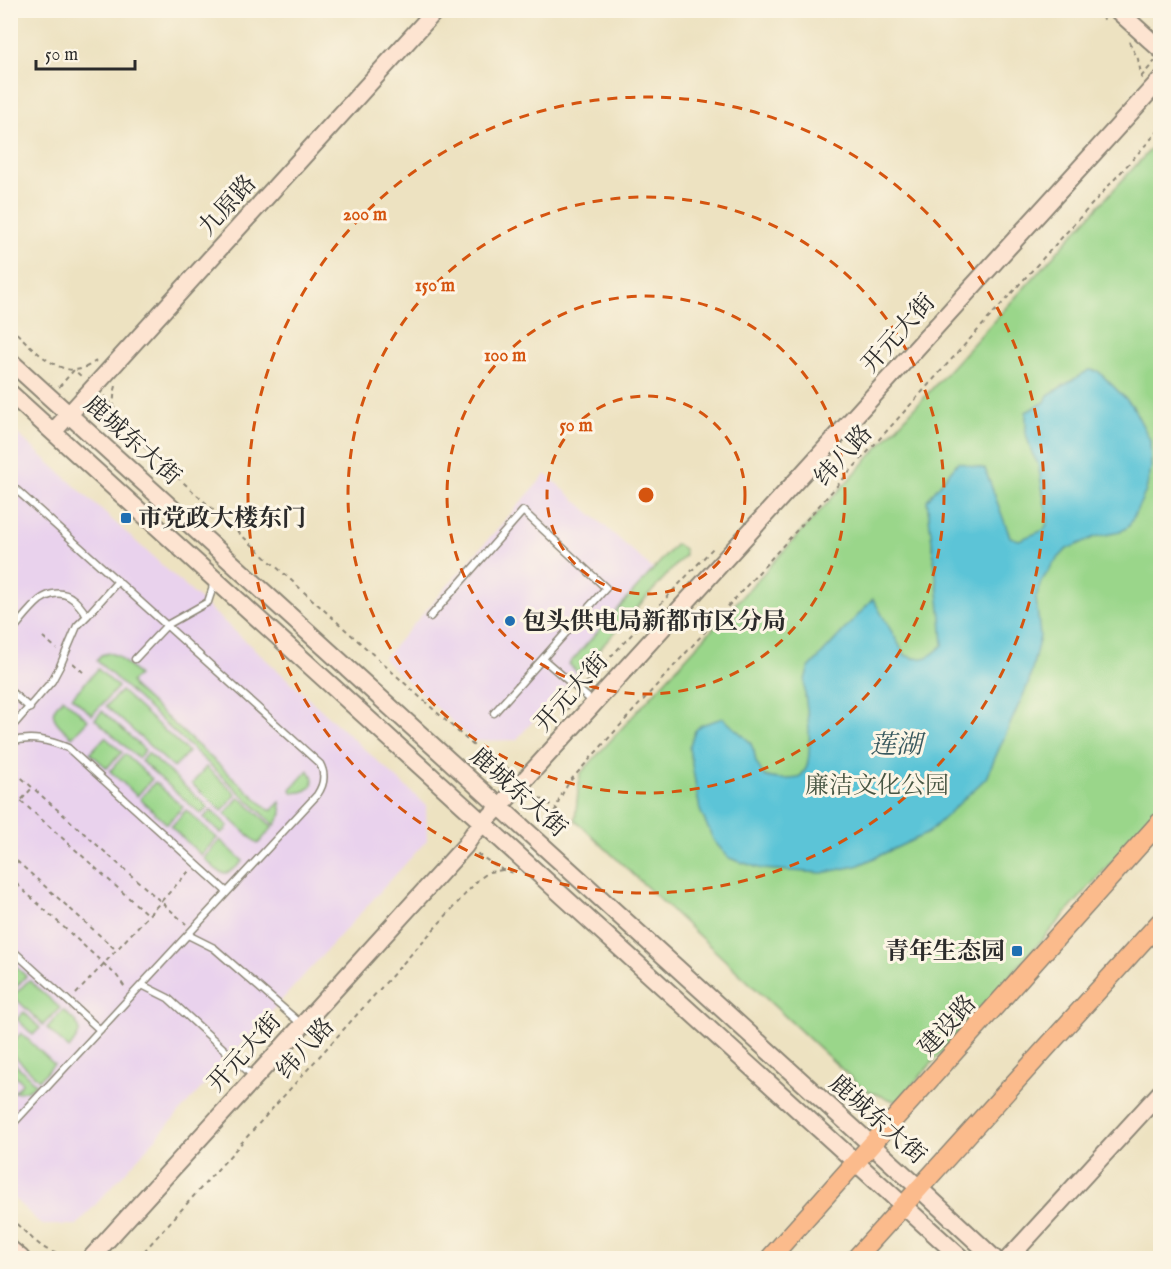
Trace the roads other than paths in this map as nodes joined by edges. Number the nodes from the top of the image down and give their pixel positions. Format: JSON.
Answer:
{"nodes":[{"id":1,"x":436,"y":10,"type":"edge"},
{"id":2,"x":1114,"y":18,"type":"edge"},
{"id":3,"x":1161,"y":49,"type":"edge"},
{"id":4,"x":1161,"y":80,"type":"edge"},
{"id":5,"x":10,"y":362,"type":"edge"},
{"id":6,"x":10,"y":393,"type":"edge"},
{"id":7,"x":69,"y":415,"type":"junction"},
{"id":8,"x":53,"y":432,"type":"junction"},
{"id":9,"x":10,"y":484,"type":"edge"},
{"id":10,"x":214,"y":578,"type":"junction"},
{"id":11,"x":118,"y":581,"type":"junction"},
{"id":12,"x":87,"y":616,"type":"junction"},
{"id":13,"x":430,"y":618,"type":"dead end"},
{"id":14,"x":167,"y":625,"type":"junction"},
{"id":15,"x":10,"y":633,"type":"edge"},
{"id":16,"x":135,"y":659,"type":"dead end"},
{"id":17,"x":543,"y":659,"type":"junction"},
{"id":18,"x":10,"y":691,"type":"edge"},
{"id":19,"x":594,"y":702,"type":"junction"},
{"id":20,"x":30,"y":708,"type":"junction"},
{"id":21,"x":494,"y":713,"type":"dead end"},
{"id":22,"x":12,"y":724,"type":"edge"},
{"id":23,"x":10,"y":741,"type":"edge"},
{"id":24,"x":499,"y":807,"type":"junction"},
{"id":25,"x":1161,"y":822,"type":"edge"},
{"id":26,"x":483,"y":824,"type":"junction"},
{"id":27,"x":227,"y":892,"type":"junction"},
{"id":28,"x":1161,"y":922,"type":"edge"},
{"id":29,"x":188,"y":935,"type":"junction"},
{"id":30,"x":10,"y":948,"type":"edge"},
{"id":31,"x":142,"y":985,"type":"junction"},
{"id":32,"x":298,"y":1029,"type":"junction"},
{"id":33,"x":100,"y":1030,"type":"junction"},
{"id":34,"x":249,"y":1083,"type":"junction"},
{"id":35,"x":1161,"y":1093,"type":"edge"},
{"id":36,"x":10,"y":1127,"type":"edge"},
{"id":37,"x":872,"y":1145,"type":"junction"},
{"id":38,"x":855,"y":1162,"type":"junction"},
{"id":39,"x":920,"y":1189,"type":"junction"},
{"id":40,"x":904,"y":1206,"type":"junction"},
{"id":41,"x":10,"y":1249,"type":"edge"},
{"id":42,"x":21,"y":1258,"type":"edge"},
{"id":43,"x":91,"y":1258,"type":"edge"},
{"id":44,"x":770,"y":1258,"type":"edge"},
{"id":45,"x":856,"y":1258,"type":"edge"},
{"id":46,"x":962,"y":1258,"type":"edge"},
{"id":47,"x":994,"y":1258,"type":"edge"},
{"id":48,"x":1009,"y":1258,"type":"edge"}],
"edges":[{"from":1,"to":7,"type":"main road","name":"九原路"},
{"from":2,"to":3,"type":"main road"},
{"from":4,"to":19,"type":"main road","name":"开元大街"},
{"from":5,"to":7,"type":"main road","name":"鹿城东大街"},
{"from":6,"to":8,"type":"main road","name":"鹿城东大街"},
{"from":7,"to":8,"type":"main road","name":"九原路"},
{"from":7,"to":24,"type":"main road","name":"鹿城东大街"},
{"from":8,"to":10,"type":"main road","name":"鹿城东大街"},
{"from":9,"to":11,"type":"lane"},
{"from":10,"to":14,"type":"lane"},
{"from":10,"to":26,"type":"main road","name":"鹿城东大街"},
{"from":11,"to":12,"type":"lane"},
{"from":11,"to":14,"type":"lane"},
{"from":12,"to":15,"type":"lane"},
{"from":12,"to":20,"type":"lane"},
{"from":13,"to":17,"type":"lane"},
{"from":14,"to":16,"type":"lane"},
{"from":14,"to":27,"type":"lane"},
{"from":17,"to":19,"type":"lane"},
{"from":17,"to":21,"type":"lane"},
{"from":18,"to":20,"type":"lane"},
{"from":19,"to":24,"type":"main road","name":"开元大街"},
{"from":20,"to":22,"type":"lane"},
{"from":23,"to":27,"type":"lane"},
{"from":24,"to":26,"type":"main road","name":"开元大街"},
{"from":24,"to":37,"type":"main road","name":"鹿城东大街"},
{"from":25,"to":37,"type":"main road","name":"建设路"},
{"from":26,"to":32,"type":"main road","name":"开元大街"},
{"from":26,"to":38,"type":"main road","name":"鹿城东大街"},
{"from":27,"to":29,"type":"lane"},
{"from":28,"to":39,"type":"main road"},
{"from":29,"to":31,"type":"lane"},
{"from":29,"to":32,"type":"lane"},
{"from":30,"to":33,"type":"lane"},
{"from":31,"to":33,"type":"lane"},
{"from":31,"to":34,"type":"lane"},
{"from":32,"to":34,"type":"main road","name":"开元大街"},
{"from":33,"to":36,"type":"lane"},
{"from":34,"to":43,"type":"main road","name":"开元大街"},
{"from":35,"to":48,"type":"main road"},
{"from":37,"to":38,"type":"main road","name":"建设路"},
{"from":37,"to":39,"type":"main road","name":"鹿城东大街"},
{"from":38,"to":40,"type":"main road","name":"鹿城东大街"},
{"from":38,"to":44,"type":"main road","name":"建设路"},
{"from":39,"to":40,"type":"main road"},
{"from":39,"to":47,"type":"main road","name":"鹿城东大街"},
{"from":40,"to":45,"type":"main road"},
{"from":40,"to":46,"type":"main road","name":"鹿城东大街"},
{"from":41,"to":42,"type":"main road"}]}
